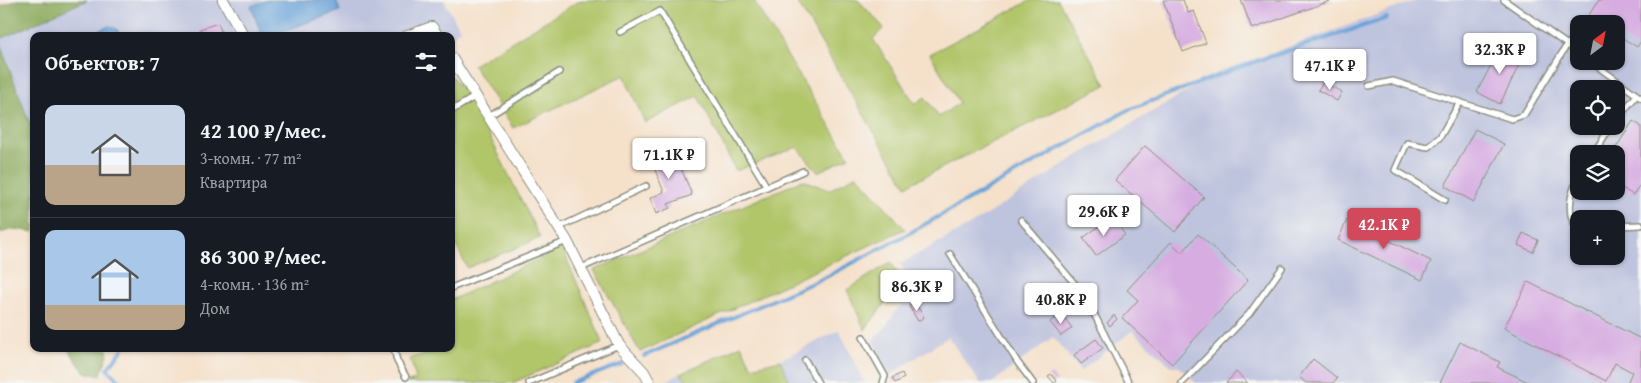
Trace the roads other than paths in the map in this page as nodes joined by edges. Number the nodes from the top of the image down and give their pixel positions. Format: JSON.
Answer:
{"nodes":[{"id":1,"x":223,"y":0,"type":"edge"},
{"id":2,"x":1504,"y":0,"type":"edge"},
{"id":3,"x":242,"y":32,"type":"edge"},
{"id":4,"x":418,"y":32,"type":"edge"},
{"id":5,"x":435,"y":32,"type":"edge"},
{"id":6,"x":620,"y":32,"type":"dead end"},
{"id":7,"x":1570,"y":42,"type":"edge"},
{"id":8,"x":1567,"y":45,"type":"junction"},
{"id":9,"x":1570,"y":47,"type":"edge"},
{"id":10,"x":455,"y":63,"type":"edge"},
{"id":11,"x":1603,"y":70,"type":"edge"},
{"id":12,"x":559,"y":72,"type":"dead end"},
{"id":13,"x":1369,"y":86,"type":"dead end"},
{"id":14,"x":476,"y":96,"type":"junction"},
{"id":15,"x":1639,"y":96,"type":"edge"},
{"id":16,"x":1460,"y":102,"type":"junction"},
{"id":17,"x":455,"y":109,"type":"edge"},
{"id":18,"x":1625,"y":111,"type":"edge"},
{"id":19,"x":489,"y":116,"type":"junction"},
{"id":20,"x":803,"y":171,"type":"dead end"},
{"id":21,"x":646,"y":186,"type":"dead end"},
{"id":22,"x":767,"y":187,"type":"junction"},
{"id":23,"x":1445,"y":200,"type":"dead end"},
{"id":24,"x":1021,"y":220,"type":"dead end"},
{"id":25,"x":1641,"y":225,"type":"edge"},
{"id":26,"x":1625,"y":226,"type":"edge"},
{"id":27,"x":558,"y":228,"type":"junction"},
{"id":28,"x":567,"y":241,"type":"junction"},
{"id":29,"x":950,"y":254,"type":"dead end"},
{"id":30,"x":1282,"y":268,"type":"dead end"},
{"id":31,"x":581,"y":269,"type":"junction"},
{"id":32,"x":455,"y":286,"type":"edge"},
{"id":33,"x":863,"y":337,"type":"dead end"},
{"id":34,"x":619,"y":345,"type":"junction"},
{"id":35,"x":395,"y":352,"type":"edge"},
{"id":36,"x":805,"y":360,"type":"dead end"},
{"id":37,"x":406,"y":378,"type":"dead end"},
{"id":38,"x":529,"y":383,"type":"edge"},
{"id":39,"x":650,"y":383,"type":"edge"},
{"id":40,"x":818,"y":383,"type":"edge"},
{"id":41,"x":883,"y":383,"type":"edge"},
{"id":42,"x":1034,"y":383,"type":"edge"},
{"id":43,"x":1129,"y":383,"type":"edge"},
{"id":44,"x":1182,"y":383,"type":"edge"}],
"edges":[{"from":1,"to":3,"type":"street"},
{"from":2,"to":8,"type":"lane"},
{"from":4,"to":5,"type":"street"},
{"from":6,"to":22,"type":"lane"},
{"from":7,"to":8,"type":"lane"},
{"from":8,"to":9,"type":"lane"},
{"from":8,"to":16,"type":"lane"},
{"from":10,"to":14,"type":"street"},
{"from":11,"to":15,"type":"lane"},
{"from":12,"to":19,"type":"lane"},
{"from":13,"to":16,"type":"lane"},
{"from":14,"to":17,"type":"lane"},
{"from":14,"to":19,"type":"street"},
{"from":15,"to":18,"type":"lane"},
{"from":16,"to":23,"type":"lane"},
{"from":19,"to":27,"type":"street"},
{"from":20,"to":22,"type":"lane"},
{"from":21,"to":27,"type":"lane"},
{"from":22,"to":31,"type":"lane"},
{"from":24,"to":43,"type":"lane"},
{"from":25,"to":26,"type":"lane"},
{"from":27,"to":28,"type":"street"},
{"from":28,"to":31,"type":"street"},
{"from":28,"to":32,"type":"lane"},
{"from":29,"to":42,"type":"lane"},
{"from":30,"to":44,"type":"lane"},
{"from":31,"to":34,"type":"street"},
{"from":33,"to":41,"type":"lane"},
{"from":34,"to":38,"type":"lane"},
{"from":34,"to":39,"type":"street"},
{"from":35,"to":37,"type":"lane"},
{"from":36,"to":40,"type":"lane"}]}
